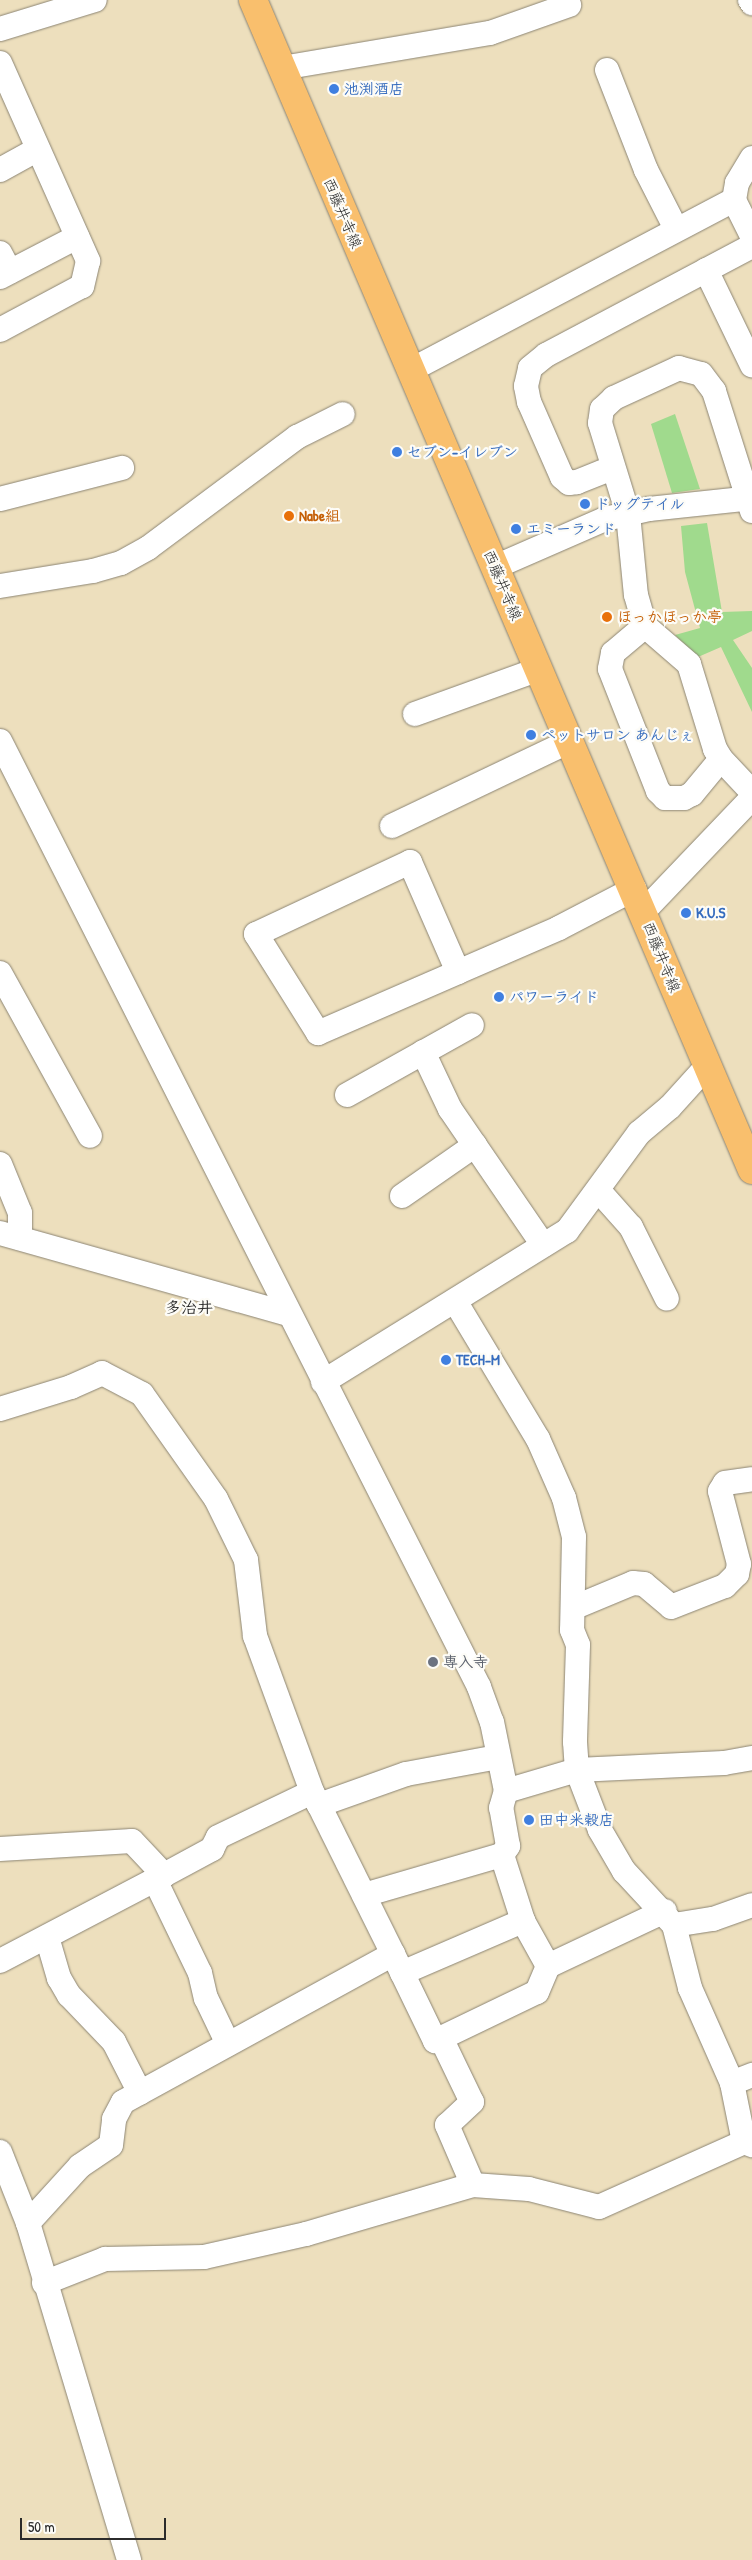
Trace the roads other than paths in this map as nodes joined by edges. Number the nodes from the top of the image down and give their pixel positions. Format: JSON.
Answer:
{"nodes":[{"id":1,"x":93,"y":0,"type":"edge"},
{"id":2,"x":252,"y":0,"type":"edge"},
{"id":3,"x":750,"y":0,"type":"edge"},
{"id":4,"x":752,"y":4,"type":"edge"},
{"id":5,"x":569,"y":5,"type":"dead end"},
{"id":6,"x":0,"y":29,"type":"edge"},
{"id":7,"x":0,"y":63,"type":"edge"},
{"id":8,"x":282,"y":68,"type":"junction"},
{"id":9,"x":607,"y":70,"type":"dead end"},
{"id":10,"x":38,"y":149,"type":"junction"},
{"id":11,"x":752,"y":158,"type":"edge"},
{"id":12,"x":0,"y":170,"type":"edge"},
{"id":13,"x":734,"y":200,"type":"junction"},
{"id":14,"x":676,"y":229,"type":"junction"},
{"id":15,"x":752,"y":236,"type":"edge"},
{"id":16,"x":77,"y":237,"type":"junction"},
{"id":17,"x":752,"y":246,"type":"edge"},
{"id":18,"x":3,"y":267,"type":"edge"},
{"id":19,"x":706,"y":270,"type":"junction"},
{"id":20,"x":0,"y":330,"type":"edge"},
{"id":21,"x":752,"y":365,"type":"edge"},
{"id":22,"x":411,"y":370,"type":"junction"},
{"id":23,"x":343,"y":414,"type":"dead end"},
{"id":24,"x":742,"y":446,"type":"edge"},
{"id":25,"x":122,"y":468,"type":"dead end"},
{"id":26,"x":612,"y":468,"type":"junction"},
{"id":27,"x":0,"y":499,"type":"edge"},
{"id":28,"x":751,"y":502,"type":"edge"},
{"id":29,"x":628,"y":514,"type":"junction"},
{"id":30,"x":495,"y":567,"type":"junction"},
{"id":31,"x":0,"y":586,"type":"edge"},
{"id":32,"x":645,"y":626,"type":"junction"},
{"id":33,"x":539,"y":669,"type":"junction"},
{"id":34,"x":415,"y":714,"type":"dead end"},
{"id":35,"x":0,"y":741,"type":"edge"},
{"id":36,"x":570,"y":741,"type":"junction"},
{"id":37,"x":721,"y":759,"type":"junction"},
{"id":38,"x":752,"y":792,"type":"edge"},
{"id":39,"x":752,"y":798,"type":"edge"},
{"id":40,"x":392,"y":826,"type":"dead end"},
{"id":41,"x":638,"y":901,"type":"junction"},
{"id":42,"x":458,"y":972,"type":"junction"},
{"id":43,"x":1,"y":976,"type":"edge"},
{"id":44,"x":472,"y":1025,"type":"dead end"},
{"id":45,"x":423,"y":1052,"type":"junction"},
{"id":46,"x":707,"y":1066,"type":"junction"},
{"id":47,"x":347,"y":1095,"type":"dead end"},
{"id":48,"x":90,"y":1136,"type":"dead end"},
{"id":49,"x":475,"y":1145,"type":"junction"},
{"id":50,"x":0,"y":1164,"type":"edge"},
{"id":51,"x":751,"y":1167,"type":"edge"},
{"id":52,"x":599,"y":1191,"type":"junction"},
{"id":53,"x":402,"y":1196,"type":"dead end"},
{"id":54,"x":10,"y":1236,"type":"edge"},
{"id":55,"x":543,"y":1246,"type":"junction"},
{"id":56,"x":667,"y":1299,"type":"dead end"},
{"id":57,"x":455,"y":1301,"type":"junction"},
{"id":58,"x":289,"y":1314,"type":"junction"},
{"id":59,"x":323,"y":1382,"type":"junction"},
{"id":60,"x":0,"y":1409,"type":"edge"},
{"id":61,"x":752,"y":1478,"type":"edge"},
{"id":62,"x":745,"y":1574,"type":"edge"},
{"id":63,"x":573,"y":1608,"type":"junction"},
{"id":64,"x":498,"y":1757,"type":"junction"},
{"id":65,"x":752,"y":1758,"type":"edge"},
{"id":66,"x":578,"y":1770,"type":"junction"},
{"id":67,"x":506,"y":1791,"type":"junction"},
{"id":68,"x":316,"y":1798,"type":"junction"},
{"id":69,"x":0,"y":1849,"type":"edge"},
{"id":70,"x":502,"y":1855,"type":"junction"},
{"id":71,"x":159,"y":1878,"type":"junction"},
{"id":72,"x":364,"y":1895,"type":"junction"},
{"id":73,"x":752,"y":1905,"type":"edge"},
{"id":74,"x":669,"y":1918,"type":"junction"},
{"id":75,"x":523,"y":1921,"type":"junction"},
{"id":76,"x":47,"y":1937,"type":"junction"},
{"id":77,"x":0,"y":1961,"type":"edge"},
{"id":78,"x":397,"y":1963,"type":"junction"},
{"id":79,"x":548,"y":1966,"type":"junction"},
{"id":80,"x":441,"y":2038,"type":"junction"},
{"id":81,"x":228,"y":2044,"type":"junction"},
{"id":82,"x":742,"y":2079,"type":"edge"},
{"id":83,"x":140,"y":2093,"type":"junction"},
{"id":84,"x":748,"y":2144,"type":"edge"},
{"id":85,"x":0,"y":2152,"type":"edge"},
{"id":86,"x":5,"y":2179,"type":"edge"},
{"id":87,"x":473,"y":2185,"type":"junction"},
{"id":88,"x":28,"y":2224,"type":"junction"},
{"id":89,"x":44,"y":2282,"type":"junction"},
{"id":90,"x":126,"y":2552,"type":"edge"}],
"edges":[{"from":1,"to":6,"type":"street"},
{"from":2,"to":8,"type":"main road","name":"西藤井寺線"},
{"from":3,"to":4,"type":"street"},
{"from":5,"to":8,"type":"street"},
{"from":7,"to":10,"type":"street"},
{"from":8,"to":22,"type":"main road","name":"西藤井寺線"},
{"from":9,"to":14,"type":"street"},
{"from":10,"to":12,"type":"street"},
{"from":10,"to":16,"type":"street"},
{"from":11,"to":13,"type":"street"},
{"from":13,"to":14,"type":"street"},
{"from":13,"to":15,"type":"street"},
{"from":14,"to":22,"type":"street"},
{"from":16,"to":18,"type":"street"},
{"from":16,"to":20,"type":"street"},
{"from":17,"to":19,"type":"street"},
{"from":19,"to":21,"type":"street"},
{"from":19,"to":26,"type":"street"},
{"from":22,"to":30,"type":"main road","name":"西藤井寺線"},
{"from":23,"to":31,"type":"street"},
{"from":24,"to":26,"type":"street"},
{"from":24,"to":28,"type":"street"},
{"from":25,"to":27,"type":"street"},
{"from":26,"to":29,"type":"street"},
{"from":28,"to":29,"type":"street"},
{"from":29,"to":30,"type":"street"},
{"from":29,"to":32,"type":"street"},
{"from":30,"to":33,"type":"main road","name":"西藤井寺線"},
{"from":32,"to":37,"type":"street"},
{"from":32,"to":37,"type":"street"},
{"from":33,"to":34,"type":"street"},
{"from":33,"to":36,"type":"main road","name":"西藤井寺線"},
{"from":35,"to":58,"type":"street"},
{"from":36,"to":40,"type":"street"},
{"from":36,"to":41,"type":"main road","name":"西藤井寺線"},
{"from":37,"to":38,"type":"street"},
{"from":39,"to":41,"type":"street"},
{"from":41,"to":42,"type":"street"},
{"from":41,"to":46,"type":"main road","name":"西藤井寺線"},
{"from":42,"to":42,"type":"street"},
{"from":43,"to":48,"type":"street"},
{"from":44,"to":45,"type":"street"},
{"from":45,"to":47,"type":"street"},
{"from":45,"to":49,"type":"street"},
{"from":46,"to":51,"type":"main road","name":"西藤井寺線"},
{"from":46,"to":52,"type":"street"},
{"from":49,"to":53,"type":"street"},
{"from":49,"to":55,"type":"street"},
{"from":50,"to":54,"type":"street"},
{"from":52,"to":55,"type":"street"},
{"from":52,"to":56,"type":"street"},
{"from":54,"to":58,"type":"street"},
{"from":55,"to":57,"type":"street"},
{"from":57,"to":59,"type":"street"},
{"from":57,"to":63,"type":"street"},
{"from":58,"to":59,"type":"street"},
{"from":59,"to":64,"type":"street"},
{"from":60,"to":68,"type":"street"},
{"from":61,"to":62,"type":"street"},
{"from":62,"to":63,"type":"street"},
{"from":63,"to":66,"type":"street"},
{"from":64,"to":67,"type":"street"},
{"from":64,"to":68,"type":"street"},
{"from":65,"to":66,"type":"street"},
{"from":66,"to":67,"type":"street"},
{"from":66,"to":74,"type":"street"},
{"from":67,"to":70,"type":"street"},
{"from":68,"to":71,"type":"street"},
{"from":68,"to":72,"type":"street"},
{"from":69,"to":71,"type":"street"},
{"from":70,"to":72,"type":"street"},
{"from":70,"to":75,"type":"street"},
{"from":71,"to":76,"type":"street"},
{"from":71,"to":81,"type":"street"},
{"from":72,"to":78,"type":"street"},
{"from":73,"to":74,"type":"street"},
{"from":74,"to":79,"type":"street"},
{"from":74,"to":82,"type":"street"},
{"from":75,"to":78,"type":"street"},
{"from":75,"to":79,"type":"street"},
{"from":76,"to":77,"type":"street"},
{"from":76,"to":83,"type":"street"},
{"from":78,"to":80,"type":"street"},
{"from":78,"to":81,"type":"street"},
{"from":79,"to":80,"type":"street"},
{"from":80,"to":87,"type":"street"},
{"from":81,"to":83,"type":"street"},
{"from":82,"to":84,"type":"street"},
{"from":83,"to":88,"type":"street"},
{"from":84,"to":87,"type":"street"},
{"from":85,"to":86,"type":"street"},
{"from":86,"to":88,"type":"street"},
{"from":87,"to":89,"type":"street"},
{"from":88,"to":89,"type":"street"},
{"from":89,"to":90,"type":"street"}]}
